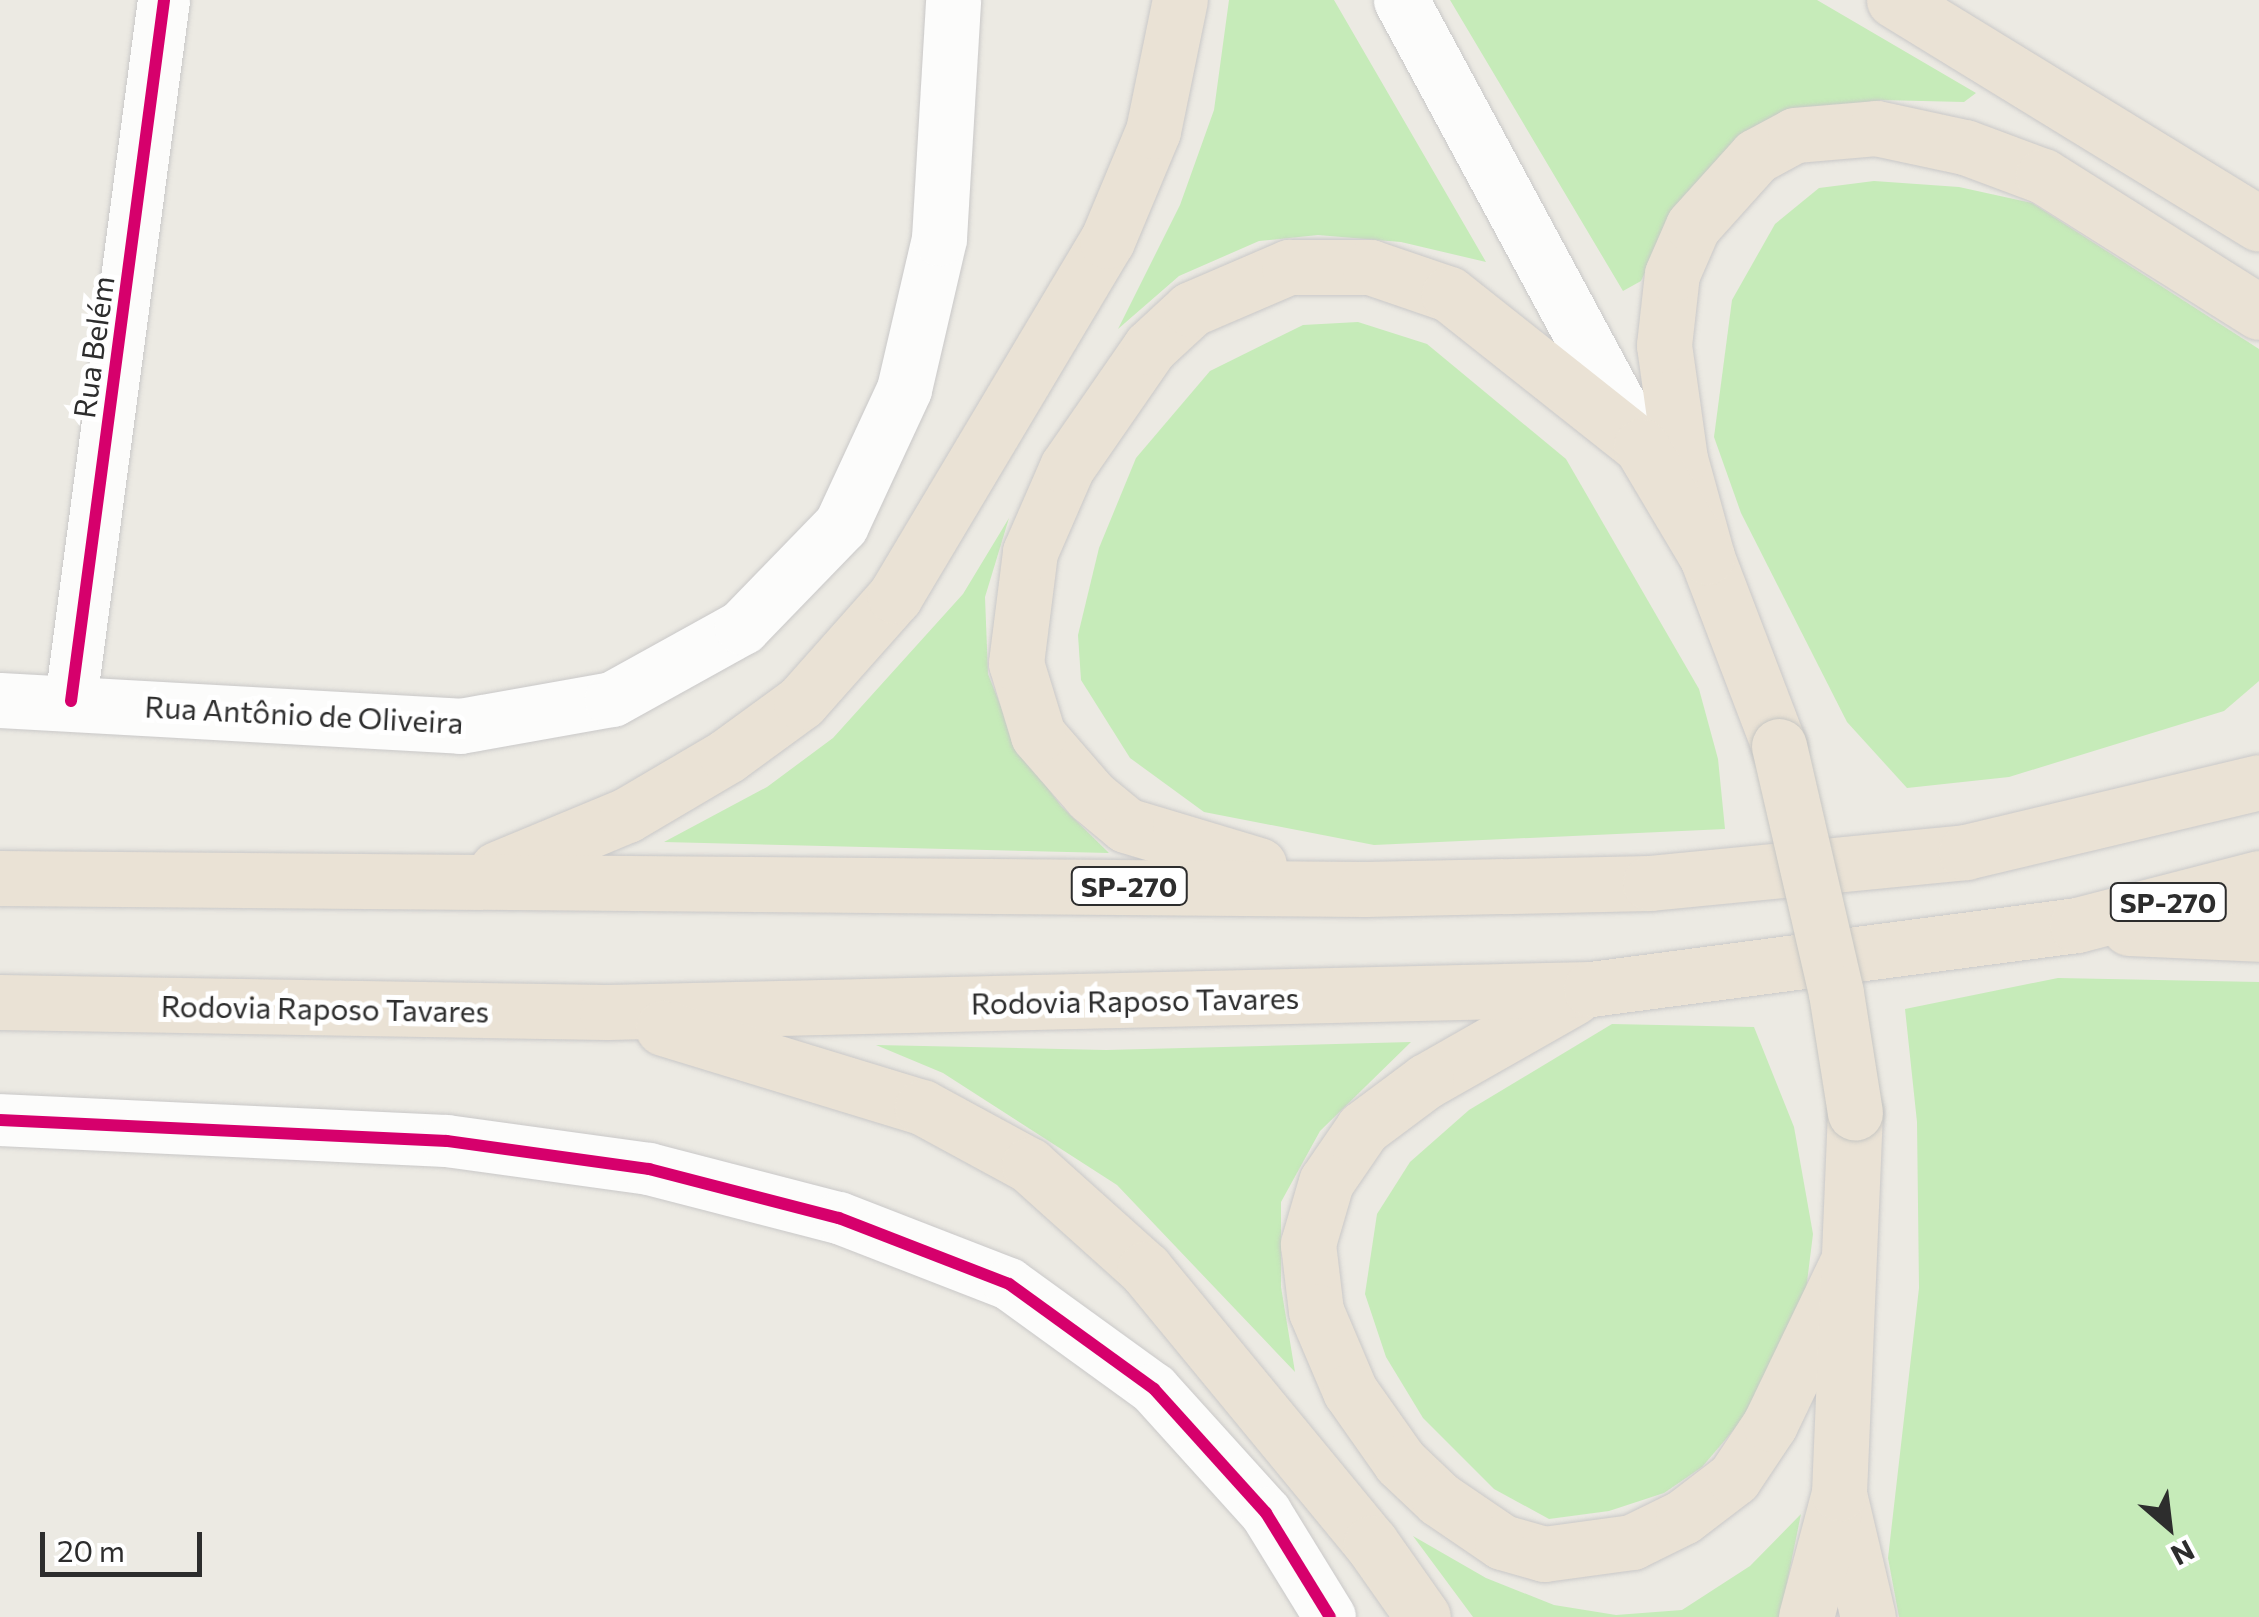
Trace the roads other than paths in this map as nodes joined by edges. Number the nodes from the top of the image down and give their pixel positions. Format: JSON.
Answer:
{"nodes":[{"id":1,"x":164,"y":0,"type":"edge"},
{"id":2,"x":953,"y":0,"type":"edge"},
{"id":3,"x":1180,"y":0,"type":"edge"},
{"id":4,"x":1401,"y":0,"type":"edge"},
{"id":5,"x":1894,"y":0,"type":"edge"},
{"id":6,"x":2259,"y":224,"type":"edge"},
{"id":7,"x":2259,"y":312,"type":"edge"},
{"id":8,"x":1641,"y":446,"type":"junction"},
{"id":9,"x":1707,"y":556,"type":"junction"},
{"id":10,"x":0,"y":700,"type":"edge"},
{"id":11,"x":71,"y":701,"type":"junction"},
{"id":12,"x":2256,"y":780,"type":"edge"},
{"id":13,"x":0,"y":878,"type":"edge"},
{"id":14,"x":475,"y":878,"type":"junction"},
{"id":15,"x":2259,"y":878,"type":"edge"},
{"id":16,"x":1364,"y":889,"type":"junction"},
{"id":17,"x":2076,"y":925,"type":"junction"},
{"id":18,"x":2259,"y":934,"type":"edge"},
{"id":19,"x":1590,"y":989,"type":"junction"},
{"id":20,"x":0,"y":1002,"type":"edge"},
{"id":21,"x":607,"y":1012,"type":"junction"},
{"id":22,"x":0,"y":1120,"type":"edge"},
{"id":23,"x":1848,"y":1263,"type":"junction"},
{"id":24,"x":1838,"y":1493,"type":"junction"},
{"id":25,"x":1330,"y":1617,"type":"edge"},
{"id":26,"x":1423,"y":1617,"type":"edge"},
{"id":27,"x":1806,"y":1617,"type":"edge"},
{"id":28,"x":1868,"y":1617,"type":"edge"}],
"edges":[{"from":1,"to":11,"type":"street","name":"Rua Belém"},
{"from":2,"to":11,"type":"main road","name":"Rua Antônio de Oliveira"},
{"from":3,"to":14,"type":"highway"},
{"from":4,"to":8,"type":"main road"},
{"from":5,"to":6,"type":"highway"},
{"from":7,"to":9,"type":"highway"},
{"from":8,"to":9,"type":"highway"},
{"from":8,"to":16,"type":"highway"},
{"from":9,"to":23,"type":"highway","bridge":true},
{"from":10,"to":11,"type":"main road","name":"Rua Antônio de Oliveira"},
{"from":12,"to":16,"type":"highway","number":"SP-270"},
{"from":13,"to":14,"type":"highway","number":"SP-270"},
{"from":14,"to":16,"type":"highway","number":"SP-270"},
{"from":15,"to":17,"type":"highway","name":"Rodovia Raposo Tavares","number":"SP-270"},
{"from":17,"to":18,"type":"highway"},
{"from":17,"to":19,"type":"highway","name":"Rodovia Raposo Tavares","number":"SP-270"},
{"from":19,"to":21,"type":"highway","name":"Rodovia Raposo Tavares","number":"SP-270"},
{"from":19,"to":23,"type":"highway"},
{"from":20,"to":21,"type":"highway","name":"Rodovia Raposo Tavares","number":"SP-270"},
{"from":21,"to":26,"type":"highway"},
{"from":22,"to":25,"type":"street"},
{"from":23,"to":24,"type":"highway"},
{"from":24,"to":27,"type":"highway"},
{"from":24,"to":28,"type":"highway"}]}
